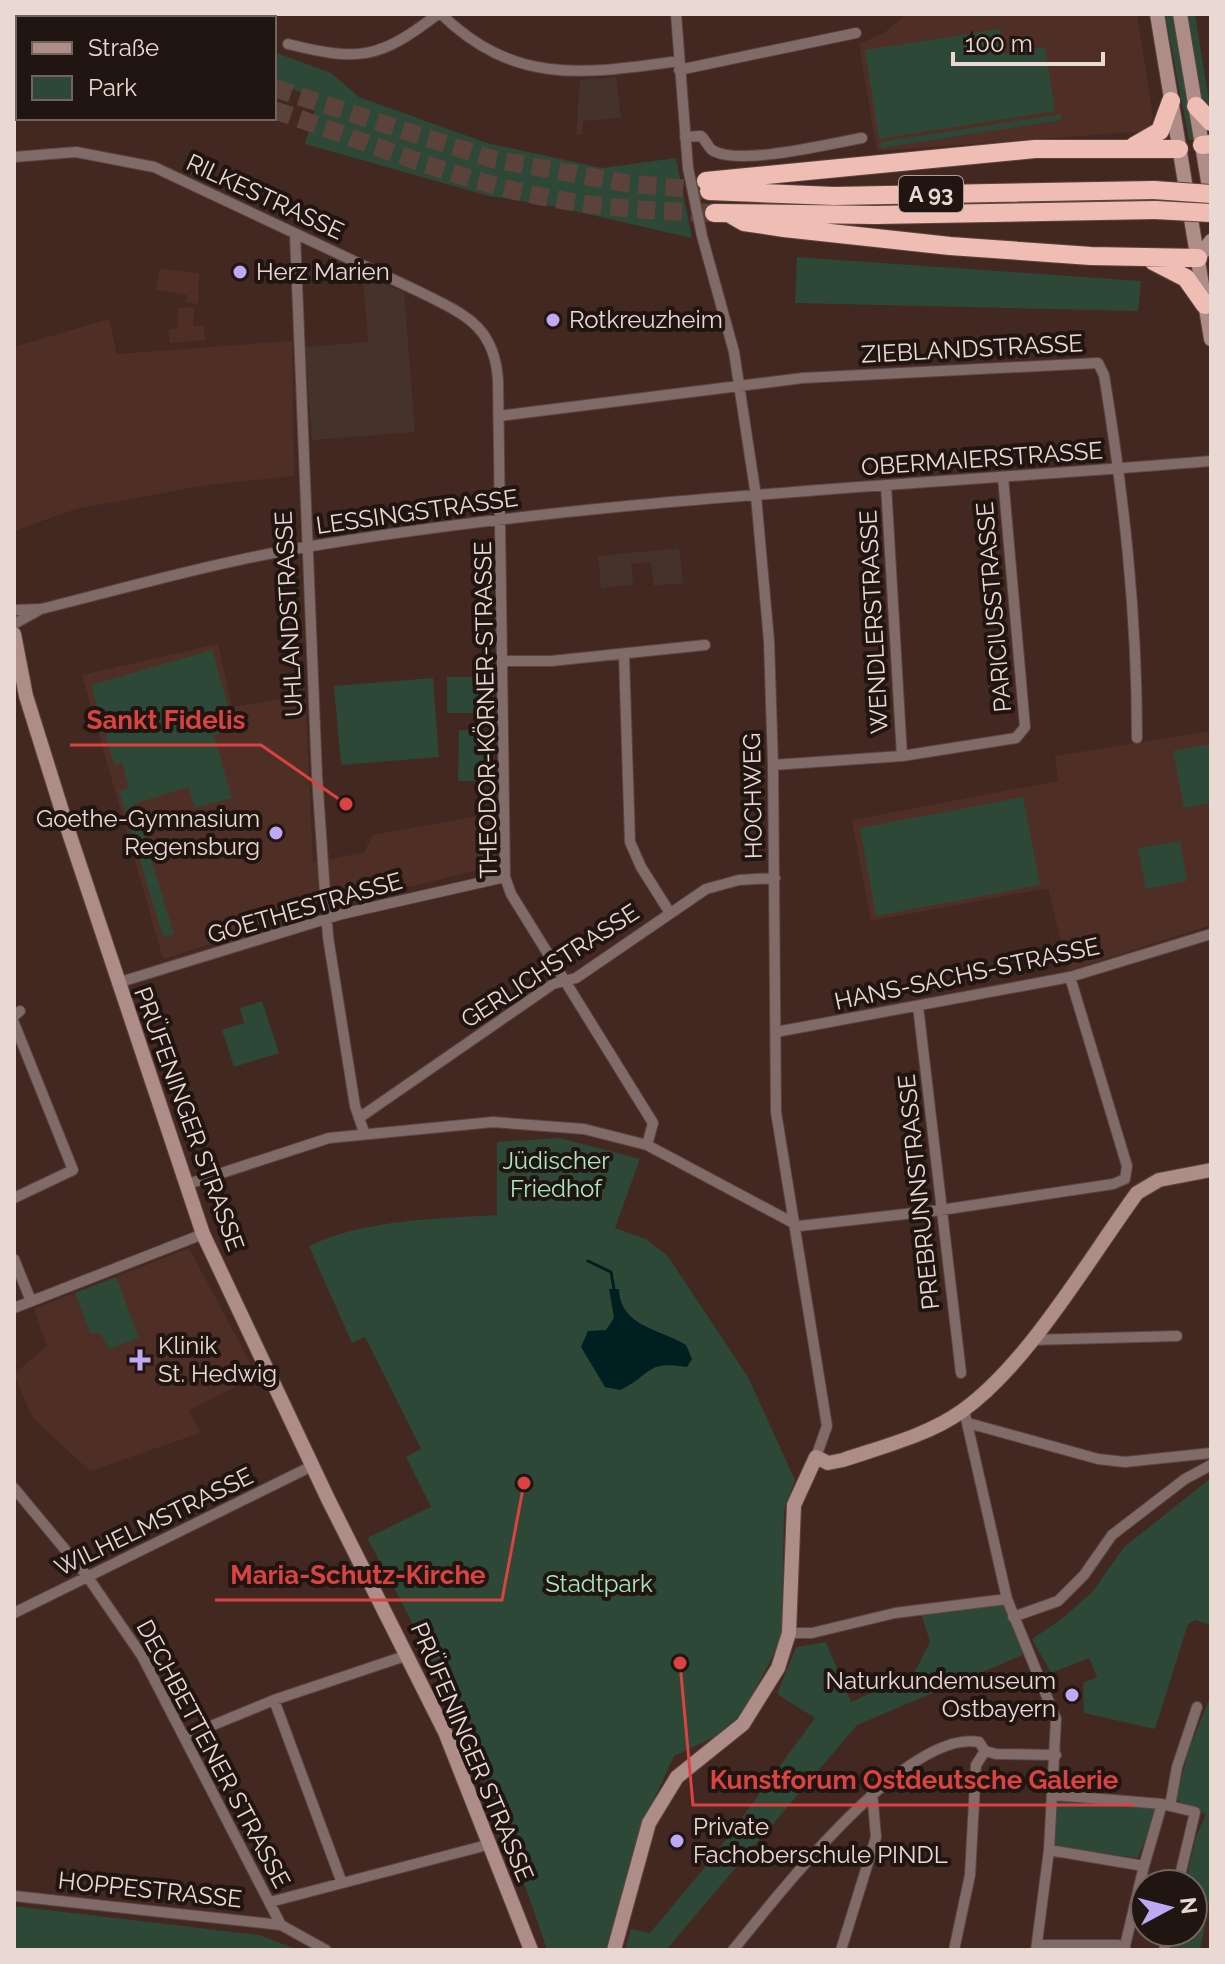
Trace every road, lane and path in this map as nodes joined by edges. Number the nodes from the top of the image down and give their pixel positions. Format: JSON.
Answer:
{"nodes":[{"id":1,"x":440,"y":14,"type":"edge"},
{"id":2,"x":676,"y":14,"type":"edge"},
{"id":3,"x":1157,"y":14,"type":"edge"},
{"id":4,"x":1180,"y":14,"type":"edge"},
{"id":5,"x":856,"y":33,"type":"dead end"},
{"id":6,"x":288,"y":44,"type":"dead end"},
{"id":7,"x":679,"y":66,"type":"junction"},
{"id":8,"x":1171,"y":101,"type":"junction"},
{"id":9,"x":1196,"y":106,"type":"junction"},
{"id":10,"x":1211,"y":122,"type":"edge"},
{"id":11,"x":685,"y":137,"type":"junction"},
{"id":12,"x":862,"y":138,"type":"dead end"},
{"id":13,"x":1207,"y":144,"type":"edge"},
{"id":14,"x":1134,"y":146,"type":"junction"},
{"id":15,"x":1179,"y":149,"type":"junction"},
{"id":16,"x":14,"y":157,"type":"edge"},
{"id":17,"x":1183,"y":172,"type":"junction"},
{"id":18,"x":1211,"y":196,"type":"edge"},
{"id":19,"x":1211,"y":213,"type":"edge"},
{"id":20,"x":295,"y":234,"type":"junction"},
{"id":21,"x":1211,"y":241,"type":"edge"},
{"id":22,"x":1147,"y":259,"type":"junction"},
{"id":23,"x":1204,"y":259,"type":"edge"},
{"id":24,"x":1205,"y":305,"type":"junction"},
{"id":25,"x":1211,"y":339,"type":"edge"},
{"id":26,"x":740,"y":386,"type":"junction"},
{"id":27,"x":499,"y":416,"type":"junction"},
{"id":28,"x":1211,"y":461,"type":"edge"},
{"id":29,"x":1119,"y":469,"type":"junction"},
{"id":30,"x":1003,"y":477,"type":"junction"},
{"id":31,"x":886,"y":485,"type":"junction"},
{"id":32,"x":756,"y":496,"type":"junction"},
{"id":33,"x":501,"y":520,"type":"junction"},
{"id":34,"x":305,"y":547,"type":"junction"},
{"id":35,"x":41,"y":609,"type":"junction"},
{"id":36,"x":14,"y":610,"type":"edge"},
{"id":37,"x":14,"y":624,"type":"edge"},
{"id":38,"x":14,"y":634,"type":"edge"},
{"id":39,"x":705,"y":645,"type":"dead end"},
{"id":40,"x":624,"y":655,"type":"junction"},
{"id":41,"x":505,"y":661,"type":"junction"},
{"id":42,"x":14,"y":662,"type":"edge"},
{"id":43,"x":22,"y":681,"type":"junction"},
{"id":44,"x":1137,"y":738,"type":"dead end"},
{"id":45,"x":902,"y":756,"type":"junction"},
{"id":46,"x":773,"y":765,"type":"junction"},
{"id":47,"x":505,"y":877,"type":"junction"},
{"id":48,"x":775,"y":878,"type":"junction"},
{"id":49,"x":670,"y":913,"type":"junction"},
{"id":50,"x":327,"y":920,"type":"junction"},
{"id":51,"x":1211,"y":934,"type":"edge"},
{"id":52,"x":1070,"y":977,"type":"junction"},
{"id":53,"x":565,"y":981,"type":"junction"},
{"id":54,"x":117,"y":983,"type":"junction"},
{"id":55,"x":918,"y":1006,"type":"junction"},
{"id":56,"x":14,"y":1023,"type":"edge"},
{"id":57,"x":776,"y":1032,"type":"junction"},
{"id":58,"x":359,"y":1118,"type":"junction"},
{"id":59,"x":364,"y":1132,"type":"junction"},
{"id":60,"x":647,"y":1145,"type":"junction"},
{"id":61,"x":1211,"y":1170,"type":"edge"},
{"id":62,"x":185,"y":1185,"type":"junction"},
{"id":63,"x":14,"y":1198,"type":"edge"},
{"id":64,"x":941,"y":1210,"type":"junction"},
{"id":65,"x":791,"y":1220,"type":"junction"},
{"id":66,"x":203,"y":1234,"type":"junction"},
{"id":67,"x":14,"y":1259,"type":"edge"},
{"id":68,"x":31,"y":1301,"type":"junction"},
{"id":69,"x":14,"y":1308,"type":"edge"},
{"id":70,"x":1177,"y":1336,"type":"dead end"},
{"id":71,"x":1031,"y":1340,"type":"junction"},
{"id":72,"x":961,"y":1373,"type":"dead end"},
{"id":73,"x":966,"y":1417,"type":"junction"},
{"id":74,"x":1211,"y":1453,"type":"edge"},
{"id":75,"x":816,"y":1457,"type":"junction"},
{"id":76,"x":1211,"y":1465,"type":"edge"},
{"id":77,"x":312,"y":1466,"type":"junction"},
{"id":78,"x":14,"y":1488,"type":"edge"},
{"id":79,"x":87,"y":1576,"type":"junction"},
{"id":80,"x":1007,"y":1599,"type":"junction"},
{"id":81,"x":14,"y":1613,"type":"edge"},
{"id":82,"x":1013,"y":1617,"type":"junction"},
{"id":83,"x":789,"y":1633,"type":"junction"},
{"id":84,"x":408,"y":1655,"type":"junction"},
{"id":85,"x":274,"y":1700,"type":"junction"},
{"id":86,"x":1197,"y":1707,"type":"dead end"},
{"id":87,"x":184,"y":1737,"type":"junction"},
{"id":88,"x":985,"y":1751,"type":"junction"},
{"id":89,"x":1056,"y":1755,"type":"junction"},
{"id":90,"x":872,"y":1791,"type":"junction"},
{"id":91,"x":1054,"y":1795,"type":"junction"},
{"id":92,"x":1166,"y":1805,"type":"junction"},
{"id":93,"x":491,"y":1844,"type":"junction"},
{"id":94,"x":1049,"y":1850,"type":"junction"},
{"id":95,"x":1144,"y":1866,"type":"junction"},
{"id":96,"x":1182,"y":1868,"type":"edge"},
{"id":97,"x":342,"y":1883,"type":"junction"},
{"id":98,"x":14,"y":1896,"type":"edge"},
{"id":99,"x":270,"y":1902,"type":"junction"},
{"id":100,"x":281,"y":1925,"type":"junction"},
{"id":101,"x":1037,"y":1947,"type":"edge"},
{"id":102,"x":326,"y":1950,"type":"edge"},
{"id":103,"x":531,"y":1950,"type":"edge"},
{"id":104,"x":614,"y":1950,"type":"edge"},
{"id":105,"x":733,"y":1950,"type":"edge"},
{"id":106,"x":841,"y":1950,"type":"edge"},
{"id":107,"x":954,"y":1950,"type":"edge"},
{"id":108,"x":1125,"y":1950,"type":"edge"}],
"edges":[{"from":1,"to":6,"type":"street"},
{"from":1,"to":7,"type":"street"},
{"from":2,"to":7,"type":"street","name":"HOCHWEG"},
{"from":3,"to":8,"type":"street"},
{"from":4,"to":9,"type":"street"},
{"from":5,"to":7,"type":"street"},
{"from":7,"to":11,"type":"street","name":"HOCHWEG"},
{"from":8,"to":14,"type":"highway"},
{"from":8,"to":15,"type":"street"},
{"from":9,"to":10,"type":"highway"},
{"from":9,"to":13,"type":"street"},
{"from":11,"to":12,"type":"street"},
{"from":11,"to":26,"type":"street","name":"HOCHWEG"},
{"from":13,"to":15,"type":"street"},
{"from":13,"to":17,"type":"street"},
{"from":13,"to":18,"type":"street"},
{"from":14,"to":15,"type":"highway"},
{"from":14,"to":18,"type":"highway","number":"A 93","bridge":true},
{"from":15,"to":17,"type":"street"},
{"from":16,"to":20,"type":"street","name":"RILKESTRASSE"},
{"from":17,"to":23,"type":"street"},
{"from":19,"to":22,"type":"highway","number":"A 93","bridge":true},
{"from":20,"to":27,"type":"street","name":"RILKESTRASSE"},
{"from":20,"to":34,"type":"street","name":"UHLANDSTRASSE"},
{"from":21,"to":23,"type":"street"},
{"from":22,"to":23,"type":"highway"},
{"from":22,"to":24,"type":"highway"},
{"from":23,"to":24,"type":"street"},
{"from":24,"to":25,"type":"street"},
{"from":26,"to":27,"type":"street"},
{"from":26,"to":29,"type":"street","name":"ZIEBLANDSTRASSE"},
{"from":26,"to":32,"type":"street","name":"HOCHWEG"},
{"from":27,"to":33,"type":"street","name":"RILKESTRASSE"},
{"from":28,"to":29,"type":"street","name":"OBERMAIERSTRASSE"},
{"from":29,"to":30,"type":"street","name":"OBERMAIERSTRASSE"},
{"from":29,"to":44,"type":"street"},
{"from":30,"to":31,"type":"street","name":"OBERMAIERSTRASSE"},
{"from":30,"to":45,"type":"street","name":"PARICIUSSTRASSE"},
{"from":31,"to":32,"type":"street","name":"OBERMAIERSTRASSE"},
{"from":31,"to":45,"type":"street","name":"WENDLERSTRASSE"},
{"from":32,"to":33,"type":"street","name":"LESSINGSTRASSE"},
{"from":32,"to":46,"type":"street","name":"HOCHWEG"},
{"from":33,"to":34,"type":"street","name":"LESSINGSTRASSE"},
{"from":33,"to":41,"type":"street","name":"THEODOR-KÖRNER-STRASSE"},
{"from":34,"to":35,"type":"street","name":"LESSINGSTRASSE"},
{"from":34,"to":50,"type":"street","name":"UHLANDSTRASSE"},
{"from":35,"to":36,"type":"street","name":"LESSINGSTRASSE"},
{"from":35,"to":37,"type":"street","name":"LESSINGSTRASSE"},
{"from":38,"to":43,"type":"street","name":"PRÜFENINGER STRASSE"},
{"from":39,"to":40,"type":"street"},
{"from":40,"to":41,"type":"street"},
{"from":40,"to":49,"type":"street"},
{"from":41,"to":47,"type":"street","name":"THEODOR-KÖRNER-STRASSE"},
{"from":42,"to":43,"type":"street","name":"PRÜFENINGER STRASSE"},
{"from":43,"to":54,"type":"street","name":"PRÜFENINGER STRASSE"},
{"from":45,"to":46,"type":"street"},
{"from":46,"to":48,"type":"street","name":"HOCHWEG"},
{"from":47,"to":50,"type":"street","name":"GOETHESTRASSE"},
{"from":47,"to":53,"type":"street","name":"THEODOR-KÖRNER-STRASSE"},
{"from":48,"to":49,"type":"street","name":"GERLICHSTRASSE"},
{"from":48,"to":57,"type":"street","name":"HOCHWEG"},
{"from":49,"to":53,"type":"street","name":"GERLICHSTRASSE"},
{"from":50,"to":54,"type":"street","name":"GOETHESTRASSE"},
{"from":50,"to":58,"type":"street","name":"UHLANDSTRASSE"},
{"from":51,"to":52,"type":"street","name":"HANS-SACHS-STRASSE"},
{"from":52,"to":55,"type":"street","name":"HANS-SACHS-STRASSE"},
{"from":52,"to":64,"type":"street"},
{"from":53,"to":58,"type":"street","name":"GERLICHSTRASSE"},
{"from":53,"to":60,"type":"street","name":"THEODOR-KÖRNER-STRASSE"},
{"from":54,"to":62,"type":"street","name":"PRÜFENINGER STRASSE"},
{"from":55,"to":57,"type":"street","name":"HANS-SACHS-STRASSE"},
{"from":55,"to":64,"type":"street","name":"PREBRUNNSTRASSE"},
{"from":56,"to":63,"type":"street"},
{"from":57,"to":65,"type":"street","name":"HOCHWEG"},
{"from":58,"to":59,"type":"street","name":"UHLANDSTRASSE"},
{"from":59,"to":60,"type":"street"},
{"from":59,"to":62,"type":"street"},
{"from":60,"to":65,"type":"street"},
{"from":61,"to":71,"type":"street"},
{"from":62,"to":66,"type":"street","name":"PRÜFENINGER STRASSE"},
{"from":64,"to":65,"type":"street"},
{"from":64,"to":72,"type":"street","name":"PREBRUNNSTRASSE"},
{"from":65,"to":75,"type":"street","name":"HOCHWEG"},
{"from":66,"to":68,"type":"street"},
{"from":66,"to":77,"type":"street","name":"PRÜFENINGER STRASSE"},
{"from":67,"to":68,"type":"street"},
{"from":68,"to":69,"type":"street"},
{"from":70,"to":71,"type":"street"},
{"from":71,"to":73,"type":"street"},
{"from":73,"to":74,"type":"street"},
{"from":73,"to":75,"type":"street"},
{"from":73,"to":80,"type":"street"},
{"from":75,"to":83,"type":"street"},
{"from":76,"to":82,"type":"street"},
{"from":77,"to":79,"type":"street","name":"WILHELMSTRASSE"},
{"from":77,"to":84,"type":"street","name":"PRÜFENINGER STRASSE"},
{"from":78,"to":79,"type":"street","name":"DECHBETTENER STRASSE"},
{"from":79,"to":81,"type":"street","name":"WILHELMSTRASSE"},
{"from":79,"to":87,"type":"street","name":"DECHBETTENER STRASSE"},
{"from":80,"to":82,"type":"street"},
{"from":80,"to":83,"type":"street"},
{"from":82,"to":89,"type":"street"},
{"from":83,"to":104,"type":"street"},
{"from":84,"to":85,"type":"street"},
{"from":84,"to":93,"type":"street","name":"PRÜFENINGER STRASSE"},
{"from":85,"to":87,"type":"street"},
{"from":85,"to":97,"type":"street"},
{"from":86,"to":92,"type":"street"},
{"from":87,"to":99,"type":"street","name":"DECHBETTENER STRASSE"},
{"from":88,"to":89,"type":"street"},
{"from":88,"to":90,"type":"street"},
{"from":88,"to":107,"type":"street"},
{"from":89,"to":91,"type":"street"},
{"from":90,"to":105,"type":"street"},
{"from":90,"to":106,"type":"street"},
{"from":91,"to":92,"type":"street"},
{"from":91,"to":94,"type":"street"},
{"from":92,"to":95,"type":"street"},
{"from":92,"to":96,"type":"street"},
{"from":93,"to":97,"type":"street"},
{"from":93,"to":103,"type":"street","name":"PRÜFENINGER STRASSE"},
{"from":94,"to":95,"type":"street"},
{"from":94,"to":101,"type":"street"},
{"from":95,"to":108,"type":"street"},
{"from":97,"to":99,"type":"street"},
{"from":98,"to":100,"type":"street","name":"HOPPESTRASSE"},
{"from":99,"to":100,"type":"street","name":"DECHBETTENER STRASSE"},
{"from":100,"to":102,"type":"street","name":"DECHBETTENER STRASSE"},
{"from":101,"to":108,"type":"street"}]}
